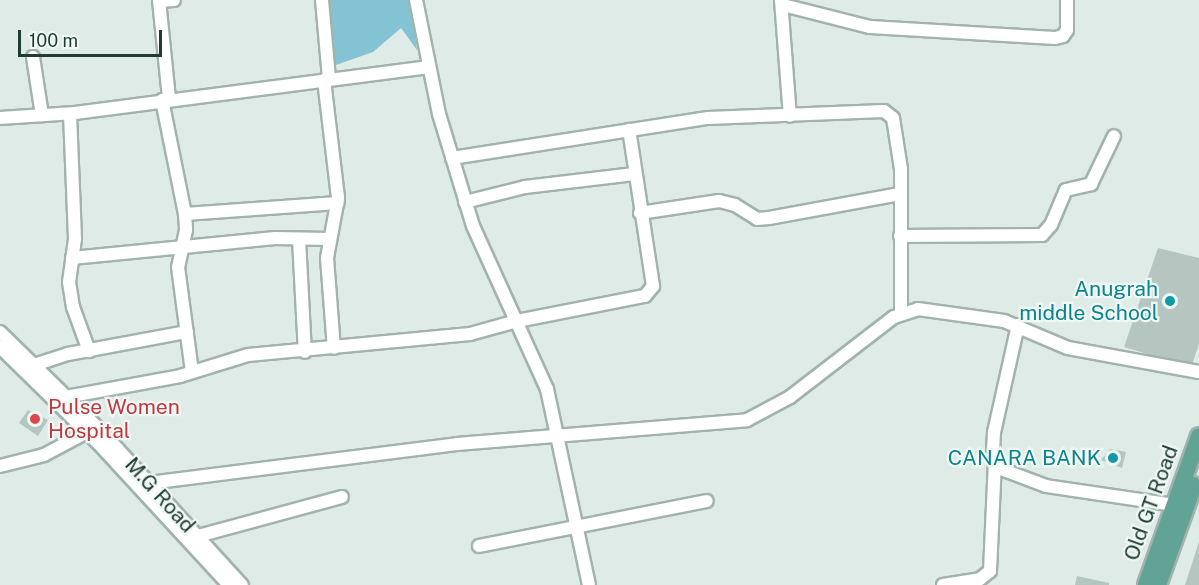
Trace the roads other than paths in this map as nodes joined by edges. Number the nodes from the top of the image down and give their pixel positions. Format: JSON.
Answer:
{"nodes":[{"id":1,"x":174,"y":0,"type":"edge"},
{"id":2,"x":322,"y":0,"type":"edge"},
{"id":3,"x":416,"y":0,"type":"edge"},
{"id":4,"x":1068,"y":0,"type":"edge"},
{"id":5,"x":159,"y":1,"type":"edge"},
{"id":6,"x":782,"y":2,"type":"edge"},
{"id":7,"x":33,"y":57,"type":"dead end"},
{"id":8,"x":429,"y":67,"type":"junction"},
{"id":9,"x":327,"y":80,"type":"junction"},
{"id":10,"x":166,"y":99,"type":"junction"},
{"id":11,"x":70,"y":114,"type":"junction"},
{"id":12,"x":42,"y":116,"type":"junction"},
{"id":13,"x":790,"y":116,"type":"junction"},
{"id":14,"x":0,"y":118,"type":"edge"},
{"id":15,"x":629,"y":130,"type":"junction"},
{"id":16,"x":1114,"y":136,"type":"dead end"},
{"id":17,"x":452,"y":158,"type":"junction"},
{"id":18,"x":634,"y":174,"type":"junction"},
{"id":19,"x":900,"y":194,"type":"junction"},
{"id":20,"x":465,"y":202,"type":"junction"},
{"id":21,"x":338,"y":203,"type":"junction"},
{"id":22,"x":640,"y":213,"type":"junction"},
{"id":23,"x":185,"y":214,"type":"junction"},
{"id":24,"x":900,"y":236,"type":"junction"},
{"id":25,"x":299,"y":239,"type":"junction"},
{"id":26,"x":329,"y":239,"type":"junction"},
{"id":27,"x":181,"y":247,"type":"junction"},
{"id":28,"x":72,"y":258,"type":"junction"},
{"id":29,"x":901,"y":313,"type":"junction"},
{"id":30,"x":517,"y":321,"type":"junction"},
{"id":31,"x":1018,"y":325,"type":"junction"},
{"id":32,"x":0,"y":332,"type":"edge"},
{"id":33,"x":187,"y":332,"type":"junction"},
{"id":34,"x":0,"y":347,"type":"edge"},
{"id":35,"x":334,"y":348,"type":"junction"},
{"id":36,"x":89,"y":351,"type":"junction"},
{"id":37,"x":305,"y":352,"type":"junction"},
{"id":38,"x":34,"y":365,"type":"junction"},
{"id":39,"x":192,"y":372,"type":"junction"},
{"id":40,"x":1199,"y":372,"type":"edge"},
{"id":41,"x":66,"y":397,"type":"junction"},
{"id":42,"x":92,"y":432,"type":"junction"},
{"id":43,"x":558,"y":436,"type":"junction"},
{"id":44,"x":1199,"y":436,"type":"edge"},
{"id":45,"x":995,"y":462,"type":"junction"},
{"id":46,"x":0,"y":466,"type":"edge"},
{"id":47,"x":1199,"y":470,"type":"edge"},
{"id":48,"x":149,"y":483,"type":"junction"},
{"id":49,"x":342,"y":497,"type":"dead end"},
{"id":50,"x":707,"y":501,"type":"dead end"},
{"id":51,"x":1174,"y":505,"type":"junction"},
{"id":52,"x":577,"y":525,"type":"junction"},
{"id":53,"x":198,"y":536,"type":"junction"},
{"id":54,"x":478,"y":546,"type":"dead end"},
{"id":55,"x":229,"y":585,"type":"edge"},
{"id":56,"x":242,"y":585,"type":"edge"},
{"id":57,"x":589,"y":585,"type":"edge"},
{"id":58,"x":944,"y":585,"type":"edge"},
{"id":59,"x":1146,"y":585,"type":"edge"},
{"id":60,"x":1158,"y":585,"type":"edge"}],
"edges":[{"from":1,"to":5,"type":"street"},
{"from":2,"to":9,"type":"street"},
{"from":3,"to":8,"type":"street"},
{"from":4,"to":6,"type":"street"},
{"from":5,"to":10,"type":"street"},
{"from":6,"to":13,"type":"street"},
{"from":7,"to":12,"type":"street"},
{"from":8,"to":9,"type":"street"},
{"from":8,"to":17,"type":"street"},
{"from":9,"to":10,"type":"street"},
{"from":9,"to":21,"type":"street"},
{"from":10,"to":11,"type":"street"},
{"from":10,"to":23,"type":"street"},
{"from":11,"to":12,"type":"street"},
{"from":11,"to":28,"type":"street"},
{"from":12,"to":14,"type":"street"},
{"from":13,"to":15,"type":"street"},
{"from":13,"to":19,"type":"street"},
{"from":15,"to":17,"type":"street"},
{"from":15,"to":18,"type":"street"},
{"from":16,"to":24,"type":"street"},
{"from":17,"to":20,"type":"street"},
{"from":18,"to":20,"type":"street"},
{"from":18,"to":22,"type":"street"},
{"from":19,"to":22,"type":"street"},
{"from":19,"to":24,"type":"street"},
{"from":20,"to":30,"type":"street"},
{"from":21,"to":23,"type":"street"},
{"from":21,"to":26,"type":"street"},
{"from":22,"to":30,"type":"street"},
{"from":23,"to":27,"type":"street"},
{"from":24,"to":29,"type":"street"},
{"from":25,"to":26,"type":"street"},
{"from":25,"to":27,"type":"street"},
{"from":25,"to":37,"type":"street"},
{"from":26,"to":35,"type":"street"},
{"from":27,"to":28,"type":"street"},
{"from":27,"to":33,"type":"street"},
{"from":28,"to":36,"type":"street"},
{"from":29,"to":31,"type":"street"},
{"from":29,"to":43,"type":"street"},
{"from":30,"to":35,"type":"street"},
{"from":30,"to":43,"type":"street"},
{"from":31,"to":40,"type":"street"},
{"from":31,"to":45,"type":"street"},
{"from":32,"to":38,"type":"street","name":"M.G Road"},
{"from":33,"to":36,"type":"street"},
{"from":33,"to":39,"type":"street"},
{"from":34,"to":42,"type":"street","name":"M.G Road"},
{"from":35,"to":37,"type":"street"},
{"from":36,"to":38,"type":"street"},
{"from":37,"to":39,"type":"street"},
{"from":38,"to":41,"type":"street","name":"M.G Road"},
{"from":39,"to":41,"type":"street"},
{"from":41,"to":42,"type":"street","name":"M.G Road"},
{"from":42,"to":46,"type":"street"},
{"from":42,"to":48,"type":"street","name":"M.G Road"},
{"from":42,"to":55,"type":"street","name":"M.G Road"},
{"from":43,"to":48,"type":"street"},
{"from":43,"to":52,"type":"street"},
{"from":44,"to":51,"type":"main road","name":"Old GT Road"},
{"from":45,"to":51,"type":"street"},
{"from":45,"to":58,"type":"street"},
{"from":47,"to":60,"type":"main road","name":"Old GT Road"},
{"from":48,"to":53,"type":"street","name":"M.G Road"},
{"from":49,"to":53,"type":"street"},
{"from":50,"to":52,"type":"street"},
{"from":51,"to":59,"type":"main road","name":"Old GT Road"},
{"from":52,"to":54,"type":"street"},
{"from":52,"to":57,"type":"street"},
{"from":53,"to":56,"type":"street","name":"M.G Road"}]}
